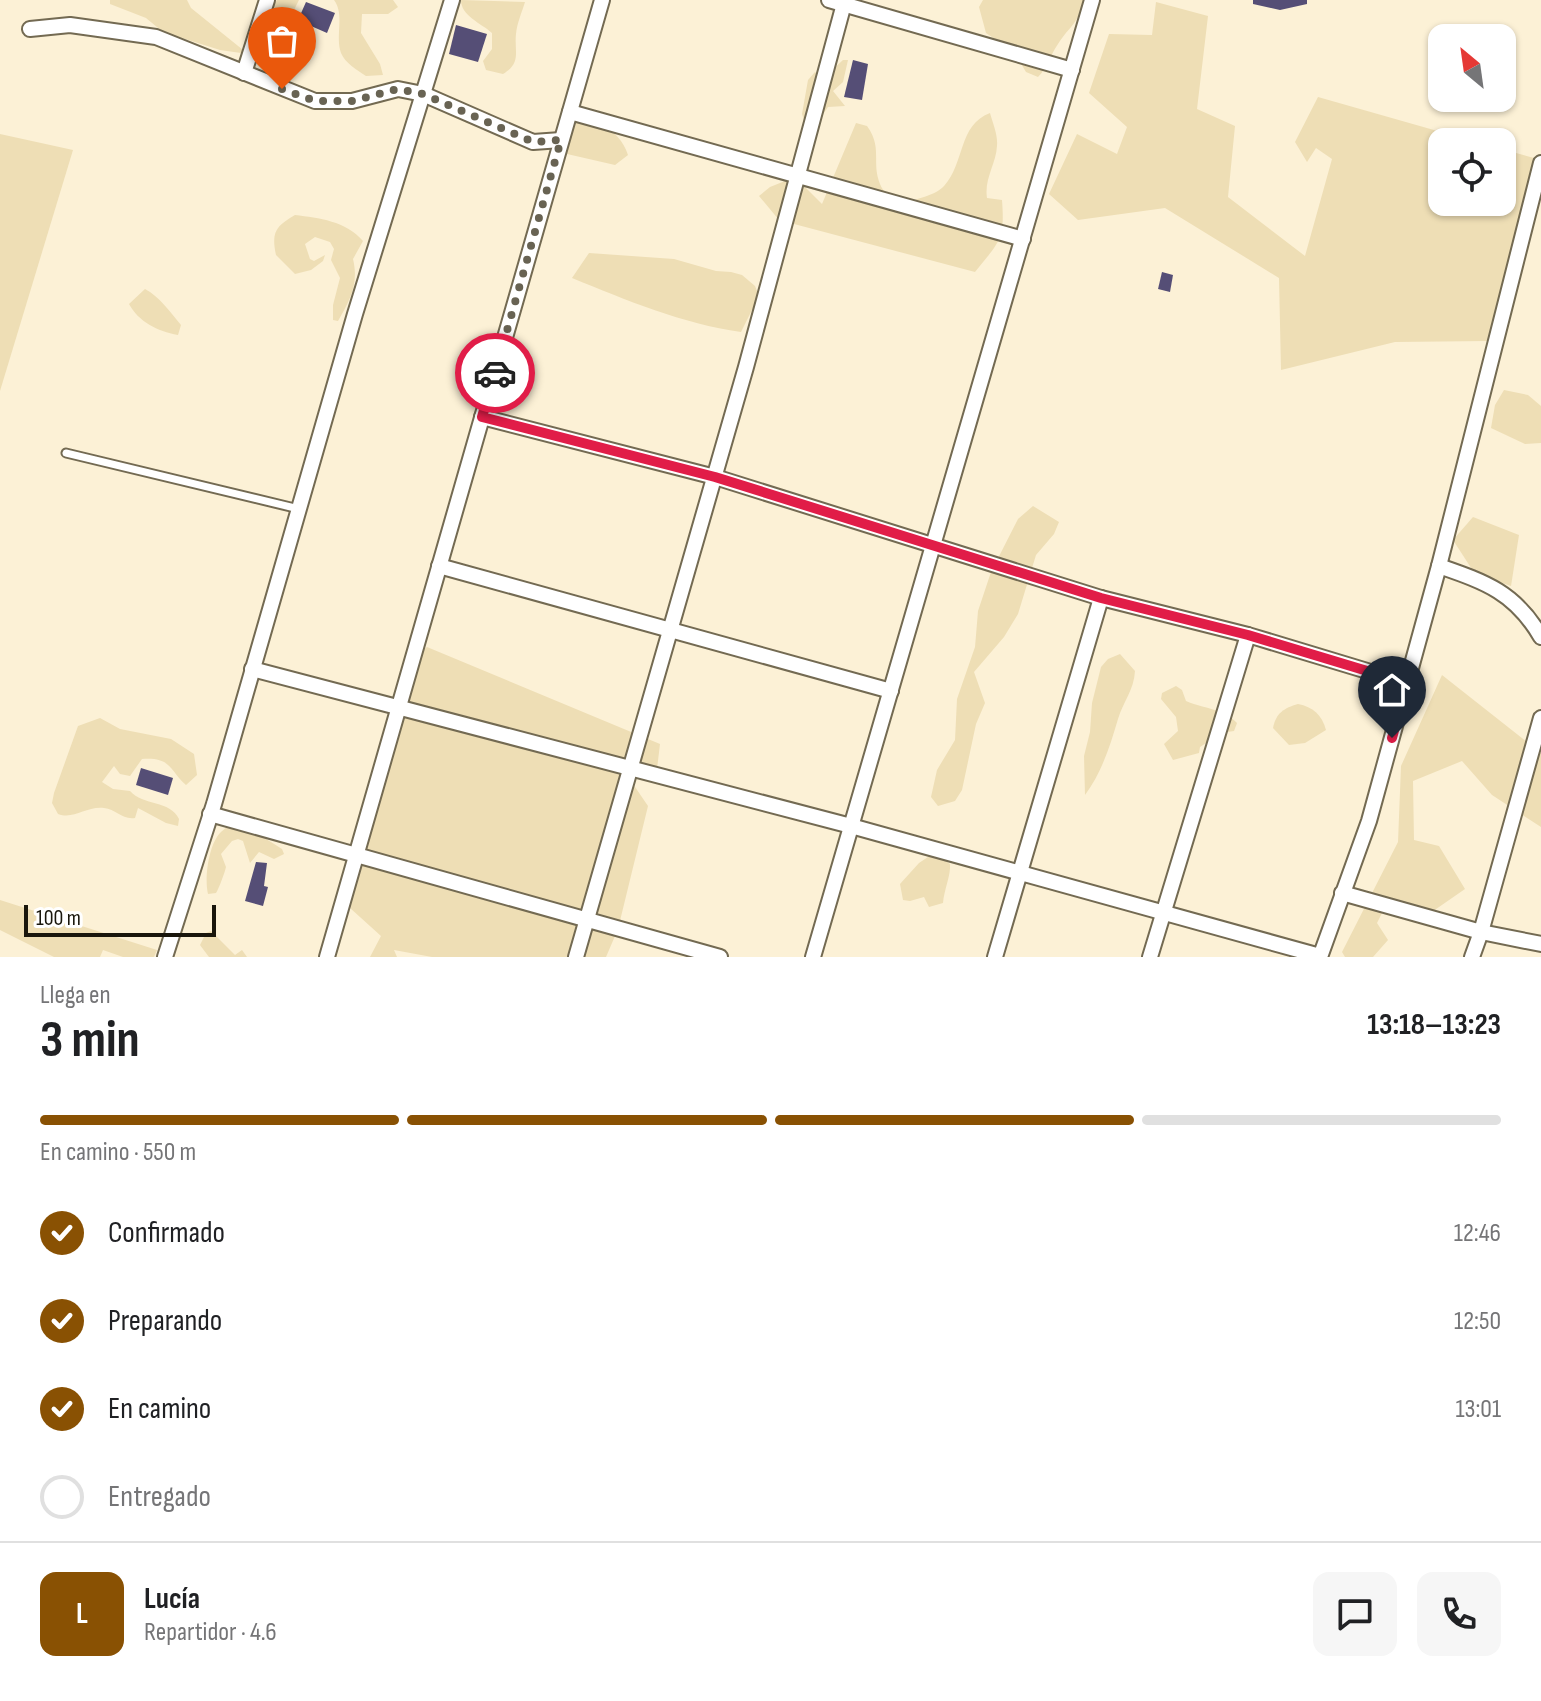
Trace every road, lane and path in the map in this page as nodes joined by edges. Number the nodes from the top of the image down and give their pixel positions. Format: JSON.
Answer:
{"nodes":[{"id":1,"x":267,"y":0,"type":"edge"},
{"id":2,"x":452,"y":0,"type":"edge"},
{"id":3,"x":602,"y":0,"type":"edge"},
{"id":4,"x":1092,"y":0,"type":"edge"},
{"id":5,"x":839,"y":1,"type":"edge"},
{"id":6,"x":30,"y":29,"type":"dead end"},
{"id":7,"x":1072,"y":70,"type":"junction"},
{"id":8,"x":244,"y":73,"type":"junction"},
{"id":9,"x":423,"y":94,"type":"junction"},
{"id":10,"x":570,"y":112,"type":"junction"},
{"id":11,"x":561,"y":140,"type":"junction"},
{"id":12,"x":1541,"y":163,"type":"edge"},
{"id":13,"x":798,"y":176,"type":"junction"},
{"id":14,"x":1023,"y":239,"type":"junction"},
{"id":15,"x":482,"y":417,"type":"junction"},
{"id":16,"x":66,"y":453,"type":"dead end"},
{"id":17,"x":715,"y":477,"type":"junction"},
{"id":18,"x":299,"y":509,"type":"junction"},
{"id":19,"x":933,"y":546,"type":"junction"},
{"id":20,"x":439,"y":566,"type":"junction"},
{"id":21,"x":1439,"y":566,"type":"junction"},
{"id":22,"x":1101,"y":598,"type":"junction"},
{"id":23,"x":670,"y":630,"type":"junction"},
{"id":24,"x":1248,"y":635,"type":"junction"},
{"id":25,"x":1541,"y":637,"type":"edge"},
{"id":26,"x":252,"y":669,"type":"junction"},
{"id":27,"x":1407,"y":683,"type":"junction"},
{"id":28,"x":891,"y":691,"type":"junction"},
{"id":29,"x":398,"y":707,"type":"junction"},
{"id":30,"x":1541,"y":718,"type":"edge"},
{"id":31,"x":630,"y":768,"type":"junction"},
{"id":32,"x":210,"y":814,"type":"junction"},
{"id":33,"x":851,"y":826,"type":"junction"},
{"id":34,"x":356,"y":855,"type":"junction"},
{"id":35,"x":1018,"y":874,"type":"junction"},
{"id":36,"x":1342,"y":893,"type":"junction"},
{"id":37,"x":1164,"y":913,"type":"junction"},
{"id":38,"x":587,"y":919,"type":"junction"},
{"id":39,"x":1481,"y":932,"type":"junction"},
{"id":40,"x":1541,"y":944,"type":"edge"},
{"id":41,"x":1320,"y":956,"type":"edge"},
{"id":42,"x":165,"y":957,"type":"edge"},
{"id":43,"x":327,"y":957,"type":"edge"},
{"id":44,"x":576,"y":957,"type":"edge"},
{"id":45,"x":720,"y":957,"type":"edge"},
{"id":46,"x":813,"y":957,"type":"edge"},
{"id":47,"x":995,"y":957,"type":"edge"},
{"id":48,"x":1150,"y":957,"type":"edge"},
{"id":49,"x":1472,"y":957,"type":"edge"}],
"edges":[{"from":1,"to":8,"type":"street"},
{"from":2,"to":9,"type":"street"},
{"from":3,"to":10,"type":"street"},
{"from":4,"to":7,"type":"street"},
{"from":5,"to":7,"type":"street"},
{"from":5,"to":13,"type":"street"},
{"from":6,"to":8,"type":"street"},
{"from":7,"to":14,"type":"street"},
{"from":8,"to":9,"type":"street"},
{"from":9,"to":11,"type":"street"},
{"from":9,"to":18,"type":"street"},
{"from":10,"to":11,"type":"street"},
{"from":10,"to":13,"type":"street"},
{"from":11,"to":15,"type":"street"},
{"from":12,"to":21,"type":"street"},
{"from":13,"to":14,"type":"street"},
{"from":13,"to":17,"type":"street"},
{"from":14,"to":19,"type":"street"},
{"from":15,"to":17,"type":"street"},
{"from":15,"to":20,"type":"street"},
{"from":16,"to":18,"type":"lane"},
{"from":17,"to":19,"type":"street"},
{"from":17,"to":23,"type":"street"},
{"from":18,"to":26,"type":"street"},
{"from":19,"to":22,"type":"street"},
{"from":19,"to":28,"type":"street"},
{"from":20,"to":23,"type":"street"},
{"from":20,"to":29,"type":"street"},
{"from":21,"to":25,"type":"street"},
{"from":21,"to":27,"type":"street"},
{"from":22,"to":24,"type":"street"},
{"from":22,"to":35,"type":"street"},
{"from":23,"to":28,"type":"street"},
{"from":23,"to":31,"type":"street"},
{"from":24,"to":27,"type":"street"},
{"from":24,"to":37,"type":"street"},
{"from":26,"to":29,"type":"street"},
{"from":26,"to":32,"type":"street"},
{"from":27,"to":36,"type":"street"},
{"from":28,"to":33,"type":"street"},
{"from":29,"to":31,"type":"street"},
{"from":29,"to":34,"type":"street"},
{"from":30,"to":39,"type":"street"},
{"from":31,"to":33,"type":"street"},
{"from":31,"to":38,"type":"street"},
{"from":32,"to":34,"type":"street"},
{"from":32,"to":42,"type":"street"},
{"from":33,"to":35,"type":"street"},
{"from":33,"to":46,"type":"street"},
{"from":34,"to":38,"type":"street"},
{"from":34,"to":43,"type":"street"},
{"from":35,"to":37,"type":"street"},
{"from":35,"to":47,"type":"street"},
{"from":36,"to":39,"type":"street"},
{"from":36,"to":41,"type":"street"},
{"from":37,"to":41,"type":"street"},
{"from":37,"to":48,"type":"street"},
{"from":38,"to":44,"type":"street"},
{"from":38,"to":45,"type":"street"},
{"from":39,"to":40,"type":"street"},
{"from":39,"to":49,"type":"street"}]}
